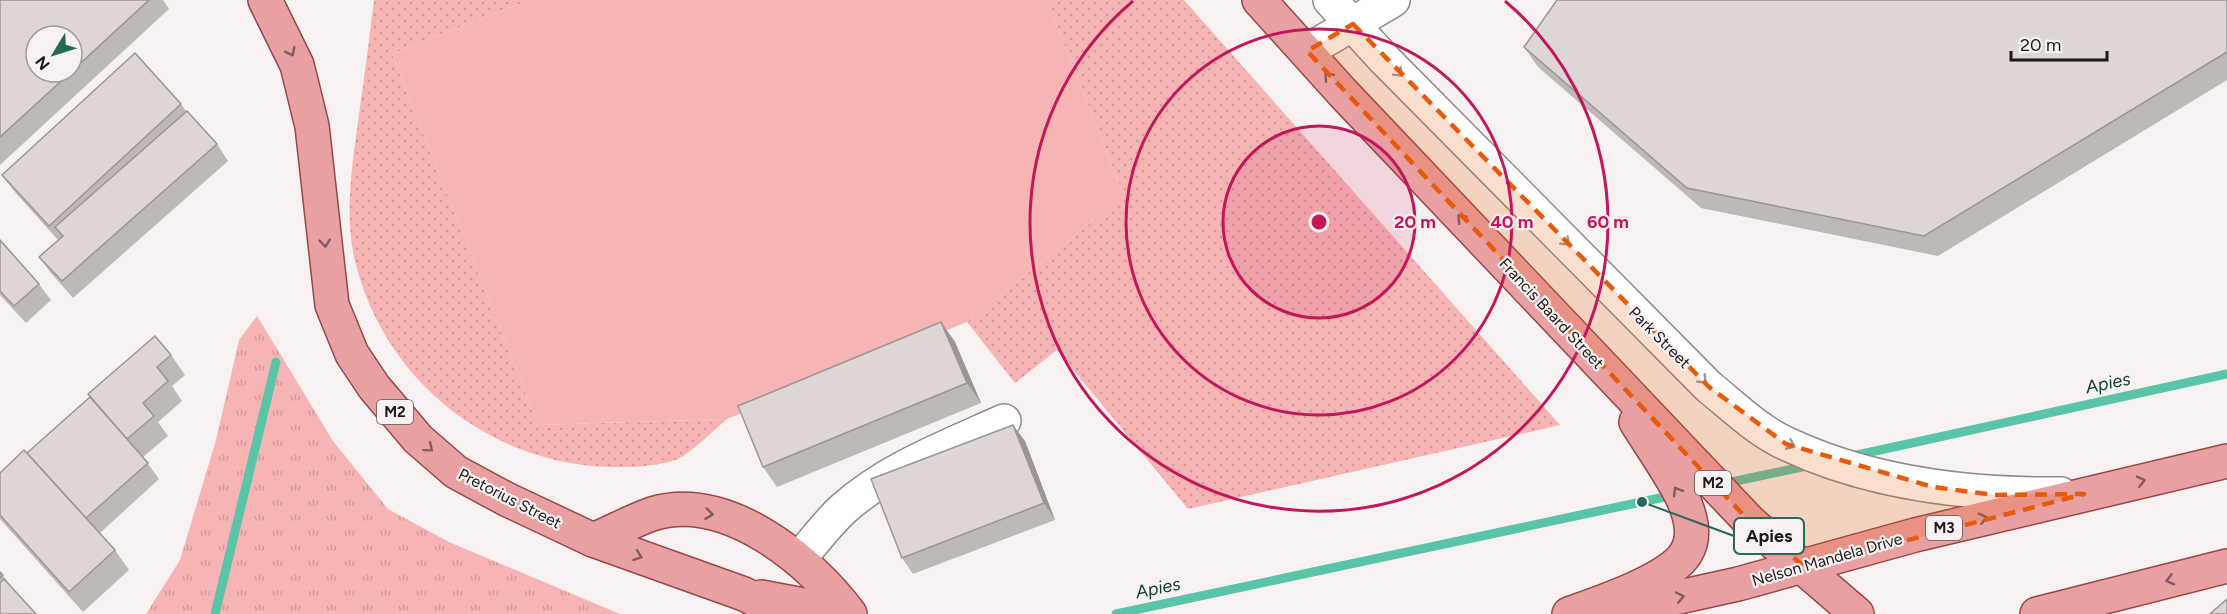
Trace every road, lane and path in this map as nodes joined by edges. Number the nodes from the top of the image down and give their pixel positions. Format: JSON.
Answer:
{"nodes":[{"id":1,"x":265,"y":0,"type":"edge"},
{"id":2,"x":1260,"y":0,"type":"edge"},
{"id":3,"x":1330,"y":0,"type":"edge"},
{"id":4,"x":1393,"y":0,"type":"edge"},
{"id":5,"x":1353,"y":24,"type":"junction"},
{"id":6,"x":1306,"y":51,"type":"junction"},
{"id":7,"x":1004,"y":421,"type":"dead end"},
{"id":8,"x":1665,"y":448,"type":"junction"},
{"id":9,"x":2227,"y":461,"type":"edge"},
{"id":10,"x":2084,"y":494,"type":"junction"},
{"id":11,"x":593,"y":540,"type":"junction"},
{"id":12,"x":799,"y":559,"type":"junction"},
{"id":13,"x":2227,"y":566,"type":"edge"},
{"id":14,"x":1805,"y":567,"type":"junction"},
{"id":15,"x":744,"y":594,"type":"junction"},
{"id":16,"x":783,"y":613,"type":"edge"},
{"id":17,"x":830,"y":614,"type":"edge"},
{"id":18,"x":850,"y":614,"type":"edge"},
{"id":19,"x":1569,"y":614,"type":"edge"},
{"id":20,"x":1602,"y":614,"type":"edge"},
{"id":21,"x":1857,"y":614,"type":"edge"},
{"id":22,"x":2037,"y":614,"type":"edge"}],
"edges":[{"from":1,"to":11,"type":"main road","name":"Pretorius Street","number":"M2","one_way":true},
{"from":2,"to":6,"type":"main road","name":"Francis Baard Street","number":"M2"},
{"from":3,"to":5,"type":"street","name":"Park Street"},
{"from":4,"to":5,"type":"street"},
{"from":5,"to":6,"type":"street"},
{"from":5,"to":10,"type":"street","name":"Park Street","one_way":true},
{"from":8,"to":6,"type":"main road","name":"Francis Baard Street","number":"M2","one_way":true},
{"from":7,"to":12,"type":"street"},
{"from":8,"to":14,"type":"main road","name":"Francis Baard Street","number":"M2"},
{"from":19,"to":8,"type":"main road","one_way":true},
{"from":10,"to":9,"type":"main road","name":"Nelson Mandela Drive","number":"M3","one_way":true},
{"from":14,"to":10,"type":"main road","name":"Nelson Mandela Drive","number":"M3","one_way":true},
{"from":11,"to":12,"type":"main road","one_way":true},
{"from":11,"to":15,"type":"main road","name":"Pretorius Street","number":"M2","one_way":true},
{"from":12,"to":18,"type":"main road"},
{"from":13,"to":22,"type":"main road","one_way":true},
{"from":20,"to":14,"type":"main road","name":"Nelson Mandela Drive","number":"M3","one_way":true},
{"from":14,"to":21,"type":"main road","name":"Francis Baard Street","number":"M2"},
{"from":15,"to":16,"type":"main road","name":"Pretorius Street","number":"M2"},
{"from":15,"to":17,"type":"main road"}]}
